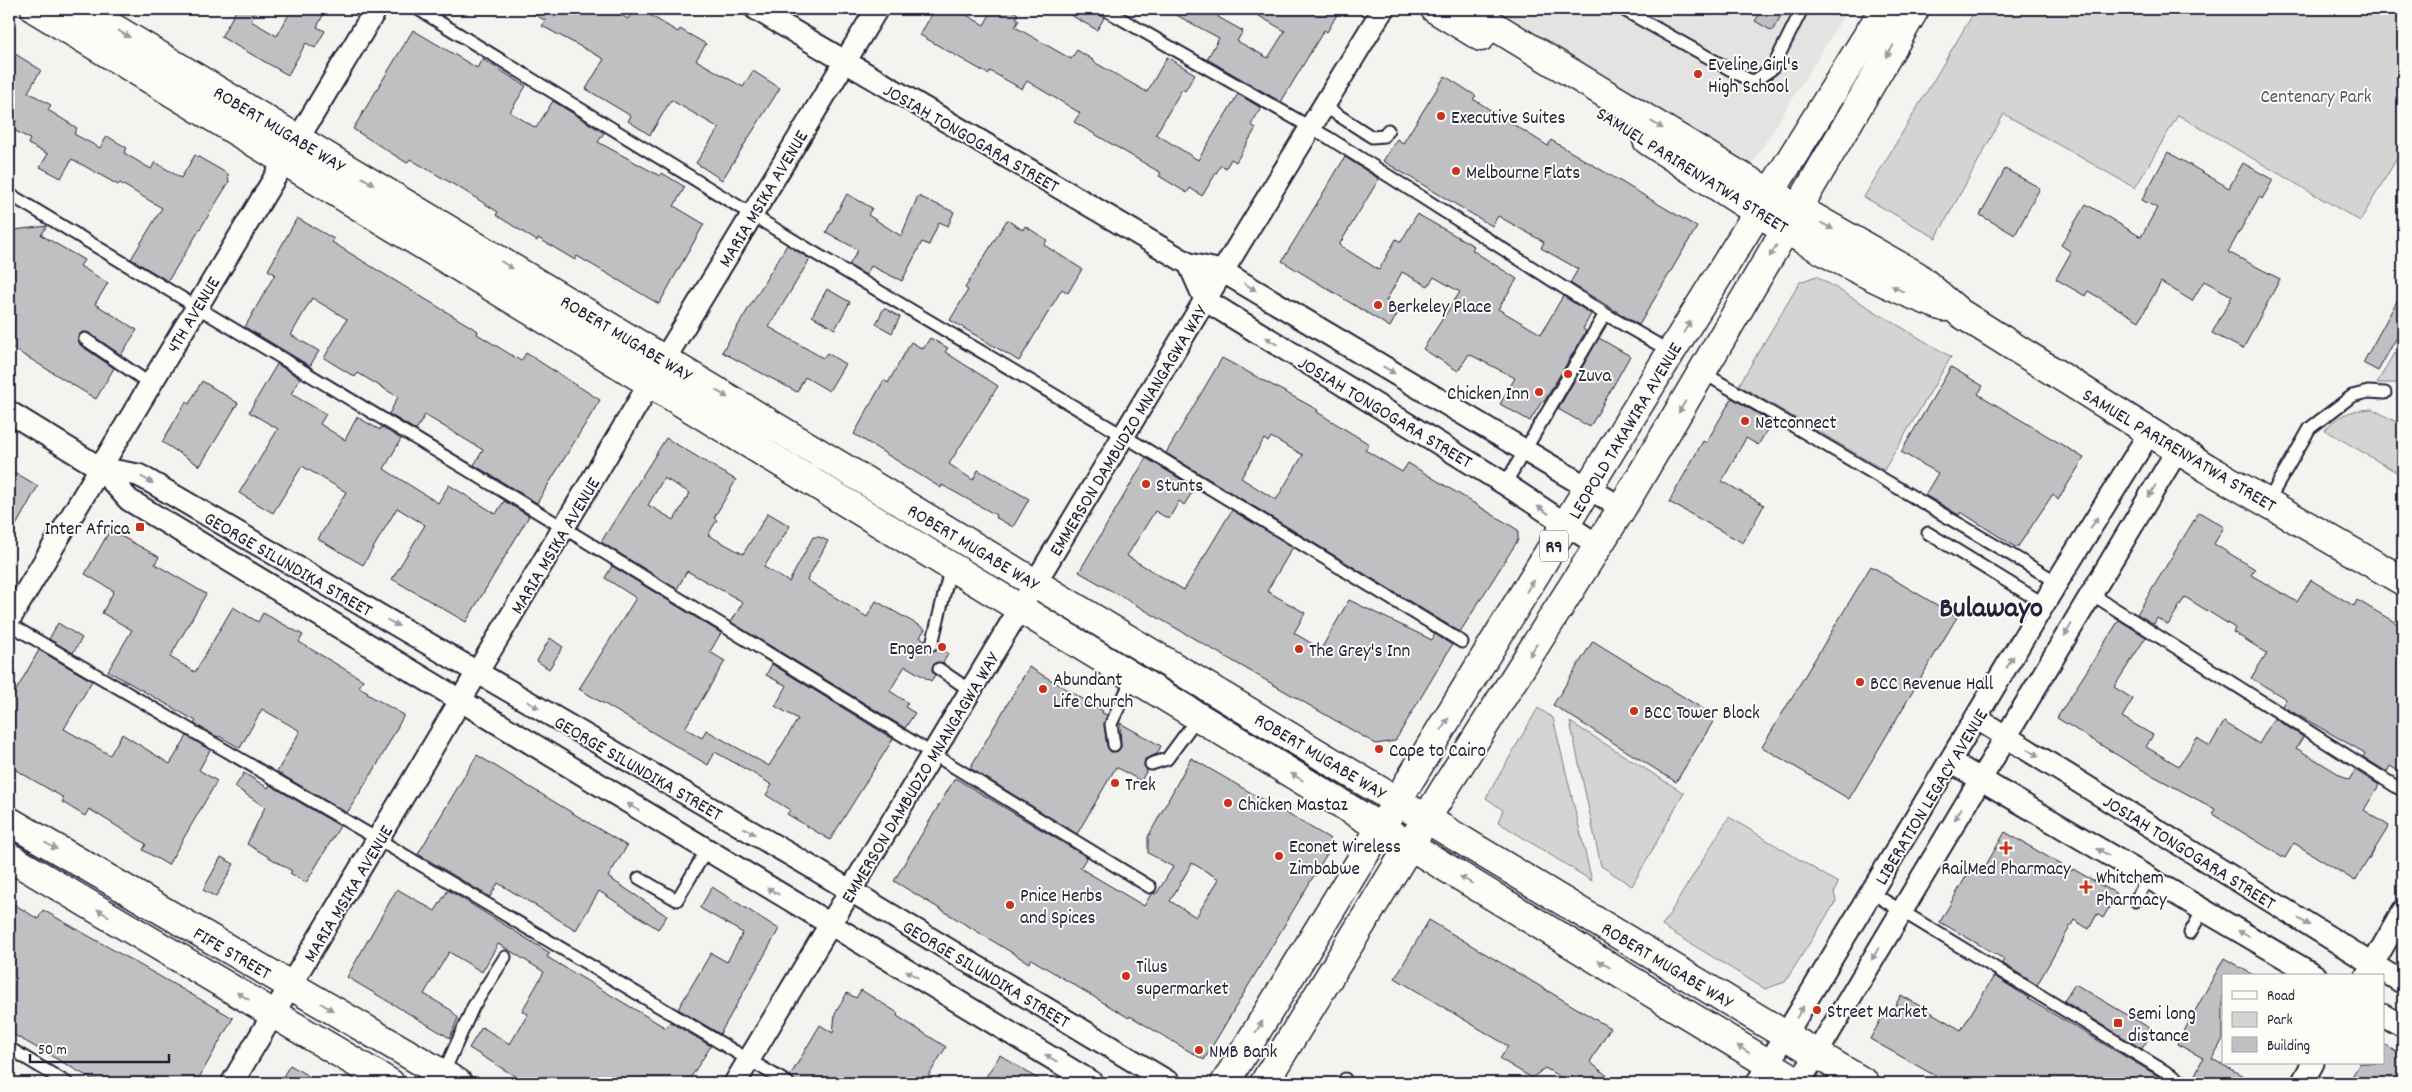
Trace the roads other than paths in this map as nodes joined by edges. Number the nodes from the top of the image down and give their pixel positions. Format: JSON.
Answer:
{"nodes":[{"id":1,"x":35,"y":9,"type":"edge"},
{"id":2,"x":82,"y":9,"type":"edge"},
{"id":3,"x":376,"y":9,"type":"edge"},
{"id":4,"x":418,"y":9,"type":"edge"},
{"id":5,"x":756,"y":9,"type":"edge"},
{"id":6,"x":877,"y":9,"type":"edge"},
{"id":7,"x":1104,"y":9,"type":"edge"},
{"id":8,"x":1383,"y":9,"type":"edge"},
{"id":9,"x":1434,"y":9,"type":"edge"},
{"id":10,"x":1466,"y":9,"type":"edge"},
{"id":11,"x":1622,"y":9,"type":"edge"},
{"id":12,"x":1802,"y":9,"type":"edge"},
{"id":13,"x":1884,"y":9,"type":"edge"},
{"id":14,"x":1915,"y":9,"type":"edge"},
{"id":15,"x":846,"y":63,"type":"junction"},
{"id":16,"x":1324,"y":106,"type":"junction"},
{"id":17,"x":1311,"y":127,"type":"junction"},
{"id":18,"x":1388,"y":130,"type":"dead end"},
{"id":19,"x":292,"y":149,"type":"junction"},
{"id":20,"x":9,"y":194,"type":"edge"},
{"id":21,"x":1764,"y":203,"type":"junction"},
{"id":22,"x":752,"y":215,"type":"junction"},
{"id":23,"x":1792,"y":218,"type":"junction"},
{"id":24,"x":1189,"y":264,"type":"junction"},
{"id":25,"x":1222,"y":271,"type":"junction"},
{"id":26,"x":1205,"y":300,"type":"junction"},
{"id":27,"x":197,"y":306,"type":"junction"},
{"id":28,"x":1605,"y":314,"type":"junction"},
{"id":29,"x":85,"y":339,"type":"dead end"},
{"id":30,"x":1671,"y":352,"type":"junction"},
{"id":31,"x":664,"y":359,"type":"junction"},
{"id":32,"x":1702,"y":372,"type":"junction"},
{"id":33,"x":650,"y":383,"type":"junction"},
{"id":34,"x":150,"y":384,"type":"junction"},
{"id":35,"x":2385,"y":393,"type":"dead end"},
{"id":36,"x":9,"y":412,"type":"edge"},
{"id":37,"x":2150,"y":432,"type":"junction"},
{"id":38,"x":1124,"y":436,"type":"junction"},
{"id":39,"x":2178,"y":449,"type":"junction"},
{"id":40,"x":1524,"y":450,"type":"junction"},
{"id":41,"x":100,"y":468,"type":"junction"},
{"id":42,"x":1505,"y":484,"type":"junction"},
{"id":43,"x":1588,"y":488,"type":"junction"},
{"id":44,"x":2267,"y":503,"type":"junction"},
{"id":45,"x":1622,"y":508,"type":"junction"},
{"id":46,"x":1567,"y":526,"type":"junction"},
{"id":47,"x":564,"y":528,"type":"junction"},
{"id":48,"x":1928,"y":533,"type":"dead end"},
{"id":49,"x":1599,"y":546,"type":"junction"},
{"id":50,"x":951,"y":566,"type":"junction"},
{"id":51,"x":2403,"y":581,"type":"edge"},
{"id":52,"x":2057,"y":582,"type":"junction"},
{"id":53,"x":1036,"y":583,"type":"junction"},
{"id":54,"x":2090,"y":593,"type":"junction"},
{"id":55,"x":2044,"y":604,"type":"junction"},
{"id":56,"x":1020,"y":608,"type":"junction"},
{"id":57,"x":9,"y":620,"type":"edge"},
{"id":58,"x":9,"y":624,"type":"edge"},
{"id":59,"x":1462,"y":642,"type":"dead end"},
{"id":60,"x":932,"y":644,"type":"dead end"},
{"id":61,"x":939,"y":670,"type":"dead end"},
{"id":62,"x":478,"y":673,"type":"junction"},
{"id":63,"x":1133,"y":677,"type":"junction"},
{"id":64,"x":971,"y":691,"type":"junction"},
{"id":65,"x":460,"y":702,"type":"junction"},
{"id":66,"x":1198,"y":717,"type":"junction"},
{"id":67,"x":1976,"y":718,"type":"junction"},
{"id":68,"x":2005,"y":736,"type":"junction"},
{"id":69,"x":1114,"y":745,"type":"dead end"},
{"id":70,"x":932,"y":756,"type":"junction"},
{"id":71,"x":1951,"y":762,"type":"junction"},
{"id":72,"x":1151,"y":764,"type":"dead end"},
{"id":73,"x":1978,"y":780,"type":"junction"},
{"id":74,"x":2403,"y":790,"type":"edge"},
{"id":75,"x":1397,"y":801,"type":"junction"},
{"id":76,"x":1426,"y":819,"type":"junction"},
{"id":77,"x":9,"y":821,"type":"edge"},
{"id":78,"x":1381,"y":828,"type":"junction"},
{"id":79,"x":379,"y":840,"type":"junction"},
{"id":80,"x":1410,"y":846,"type":"junction"},
{"id":81,"x":706,"y":851,"type":"junction"},
{"id":82,"x":9,"y":857,"type":"edge"},
{"id":83,"x":639,"y":878,"type":"dead end"},
{"id":84,"x":2148,"y":878,"type":"junction"},
{"id":85,"x":1150,"y":887,"type":"dead end"},
{"id":86,"x":851,"y":891,"type":"junction"},
{"id":87,"x":1872,"y":893,"type":"junction"},
{"id":88,"x":2135,"y":901,"type":"dead end"},
{"id":89,"x":2203,"y":910,"type":"junction"},
{"id":90,"x":1900,"y":911,"type":"junction"},
{"id":91,"x":2403,"y":911,"type":"edge"},
{"id":92,"x":830,"y":925,"type":"junction"},
{"id":93,"x":2190,"y":933,"type":"dead end"},
{"id":94,"x":505,"y":957,"type":"dead end"},
{"id":95,"x":2369,"y":970,"type":"edge"},
{"id":96,"x":2313,"y":974,"type":"edge"},
{"id":97,"x":2384,"y":976,"type":"edge"},
{"id":98,"x":2403,"y":983,"type":"edge"},
{"id":99,"x":291,"y":986,"type":"junction"},
{"id":100,"x":274,"y":1014,"type":"junction"},
{"id":101,"x":2384,"y":1016,"type":"edge"},
{"id":102,"x":2403,"y":1026,"type":"edge"},
{"id":103,"x":1786,"y":1035,"type":"junction"},
{"id":104,"x":9,"y":1048,"type":"edge"},
{"id":105,"x":1816,"y":1054,"type":"junction"},
{"id":106,"x":750,"y":1059,"type":"junction"},
{"id":107,"x":2313,"y":1064,"type":"edge"},
{"id":108,"x":1762,"y":1074,"type":"edge"},
{"id":109,"x":450,"y":1079,"type":"edge"},
{"id":110,"x":68,"y":1083,"type":"edge"},
{"id":111,"x":232,"y":1083,"type":"edge"},
{"id":112,"x":390,"y":1083,"type":"edge"},
{"id":113,"x":735,"y":1083,"type":"edge"},
{"id":114,"x":788,"y":1083,"type":"edge"},
{"id":115,"x":1093,"y":1083,"type":"edge"},
{"id":116,"x":1170,"y":1083,"type":"edge"},
{"id":117,"x":1225,"y":1083,"type":"edge"},
{"id":118,"x":1264,"y":1083,"type":"edge"},
{"id":119,"x":1799,"y":1083,"type":"edge"},
{"id":120,"x":1865,"y":1083,"type":"edge"},
{"id":121,"x":2184,"y":1083,"type":"edge"},
{"id":122,"x":2302,"y":1083,"type":"edge"}],
"edges":[{"from":1,"to":19,"type":"main road","name":"ROBERT MUGABE WAY"},
{"from":2,"to":19,"type":"main road","name":"ROBERT MUGABE WAY","one_way":true},
{"from":3,"to":19,"type":"street","name":"4TH AVENUE"},
{"from":4,"to":22,"type":"lane"},
{"from":5,"to":15,"type":"street","name":"JOSIAH TONGOGARA STREET"},
{"from":6,"to":15,"type":"street","name":"MARIA MSIKA AVENUE"},
{"from":7,"to":17,"type":"lane"},
{"from":8,"to":16,"type":"street","name":"EMMERSON DAMBUDZO MNANGAGWA WAY"},
{"from":9,"to":21,"type":"main road","name":"SAMUEL PARIRENYATWA STREET"},
{"from":10,"to":21,"type":"main road","name":"SAMUEL PARIRENYATWA STREET","one_way":true},
{"from":11,"to":12,"type":"lane"},
{"from":13,"to":21,"type":"main road","name":"LEOPOLD TAKAWIRA AVENUE","number":"R9"},
{"from":14,"to":23,"type":"main road","name":"LEOPOLD TAKAWIRA AVENUE","number":"R9","one_way":true},
{"from":15,"to":22,"type":"street","name":"MARIA MSIKA AVENUE"},
{"from":15,"to":24,"type":"street","name":"JOSIAH TONGOGARA STREET"},
{"from":16,"to":17,"type":"street","name":"EMMERSON DAMBUDZO MNANGAGWA WAY"},
{"from":16,"to":18,"type":"lane"},
{"from":17,"to":25,"type":"street","name":"EMMERSON DAMBUDZO MNANGAGWA WAY"},
{"from":17,"to":28,"type":"lane"},
{"from":19,"to":27,"type":"street","name":"4TH AVENUE"},
{"from":19,"to":31,"type":"main road","name":"ROBERT MUGABE WAY","one_way":true},
{"from":19,"to":33,"type":"main road","name":"ROBERT MUGABE WAY"},
{"from":20,"to":27,"type":"lane"},
{"from":21,"to":23,"type":"main road","name":"SAMUEL PARIRENYATWA STREET"},
{"from":30,"to":21,"type":"main road","name":"LEOPOLD TAKAWIRA AVENUE","number":"R9","one_way":true},
{"from":22,"to":31,"type":"street","name":"MARIA MSIKA AVENUE"},
{"from":22,"to":38,"type":"lane"},
{"from":23,"to":32,"type":"main road","name":"LEOPOLD TAKAWIRA AVENUE","number":"R9","one_way":true},
{"from":23,"to":37,"type":"main road","name":"SAMUEL PARIRENYATWA STREET"},
{"from":24,"to":25,"type":"street","name":"JOSIAH TONGOGARA STREET"},
{"from":24,"to":26,"type":"street"},
{"from":25,"to":26,"type":"street","name":"EMMERSON DAMBUDZO MNANGAGWA WAY"},
{"from":25,"to":40,"type":"street","name":"JOSIAH TONGOGARA STREET","one_way":true},
{"from":26,"to":38,"type":"street","name":"EMMERSON DAMBUDZO MNANGAGWA WAY"},
{"from":42,"to":26,"type":"street","name":"JOSIAH TONGOGARA STREET","one_way":true},
{"from":27,"to":34,"type":"street","name":"4TH AVENUE"},
{"from":27,"to":47,"type":"lane"},
{"from":28,"to":30,"type":"lane"},
{"from":28,"to":40,"type":"lane"},
{"from":29,"to":34,"type":"lane"},
{"from":30,"to":43,"type":"main road","name":"LEOPOLD TAKAWIRA AVENUE","number":"R9"},
{"from":31,"to":33,"type":"street","name":"MARIA MSIKA AVENUE"},
{"from":31,"to":53,"type":"main road","name":"ROBERT MUGABE WAY","one_way":true},
{"from":32,"to":45,"type":"main road","name":"LEOPOLD TAKAWIRA AVENUE","number":"R9","one_way":true},
{"from":32,"to":52,"type":"lane"},
{"from":33,"to":47,"type":"street","name":"MARIA MSIKA AVENUE"},
{"from":33,"to":50,"type":"main road","name":"ROBERT MUGABE WAY"},
{"from":34,"to":41,"type":"street","name":"4TH AVENUE"},
{"from":35,"to":44,"type":"lane"},
{"from":36,"to":41,"type":"street","name":"GEORGE SILUNDIKA STREET"},
{"from":37,"to":39,"type":"main road","name":"SAMUEL PARIRENYATWA STREET"},
{"from":52,"to":37,"type":"street","name":"LIBERATION LEGACY AVENUE","one_way":true},
{"from":38,"to":53,"type":"street","name":"EMMERSON DAMBUDZO MNANGAGWA WAY"},
{"from":38,"to":59,"type":"lane"},
{"from":39,"to":44,"type":"main road","name":"SAMUEL PARIRENYATWA STREET"},
{"from":39,"to":54,"type":"street","name":"LIBERATION LEGACY AVENUE","one_way":true},
{"from":40,"to":42,"type":"lane"},
{"from":40,"to":43,"type":"street","name":"JOSIAH TONGOGARA STREET"},
{"from":41,"to":57,"type":"street","name":"4TH AVENUE"},
{"from":41,"to":62,"type":"street","name":"GEORGE SILUNDIKA STREET","one_way":true},
{"from":41,"to":65,"type":"street","name":"GEORGE SILUNDIKA STREET"},
{"from":46,"to":42,"type":"street","name":"JOSIAH TONGOGARA STREET","one_way":true},
{"from":43,"to":45,"type":"street","name":"JOSIAH TONGOGARA STREET"},
{"from":43,"to":46,"type":"main road","name":"LEOPOLD TAKAWIRA AVENUE","number":"R9"},
{"from":44,"to":51,"type":"main road","name":"SAMUEL PARIRENYATWA STREET"},
{"from":45,"to":49,"type":"main road","name":"LEOPOLD TAKAWIRA AVENUE","number":"R9"},
{"from":46,"to":49,"type":"street","name":"JOSIAH TONGOGARA STREET"},
{"from":75,"to":46,"type":"main road","name":"LEOPOLD TAKAWIRA AVENUE","number":"R9","one_way":true},
{"from":47,"to":62,"type":"street","name":"MARIA MSIKA AVENUE"},
{"from":47,"to":70,"type":"lane"},
{"from":48,"to":55,"type":"lane"},
{"from":49,"to":76,"type":"main road","name":"LEOPOLD TAKAWIRA AVENUE","number":"R9","one_way":true},
{"from":50,"to":56,"type":"main road","name":"ROBERT MUGABE WAY"},
{"from":50,"to":60,"type":"lane"},
{"from":52,"to":55,"type":"street","name":"LIBERATION LEGACY AVENUE"},
{"from":53,"to":56,"type":"street","name":"EMMERSON DAMBUDZO MNANGAGWA WAY"},
{"from":53,"to":75,"type":"main road","name":"ROBERT MUGABE WAY"},
{"from":54,"to":68,"type":"street","name":"LIBERATION LEGACY AVENUE","one_way":true},
{"from":54,"to":74,"type":"lane"},
{"from":67,"to":55,"type":"street","name":"LIBERATION LEGACY AVENUE","one_way":true},
{"from":56,"to":63,"type":"main road","name":"ROBERT MUGABE WAY"},
{"from":56,"to":64,"type":"street","name":"EMMERSON DAMBUDZO MNANGAGWA WAY"},
{"from":58,"to":79,"type":"lane"},
{"from":61,"to":64,"type":"lane"},
{"from":62,"to":65,"type":"street","name":"MARIA MSIKA AVENUE"},
{"from":62,"to":86,"type":"street","name":"GEORGE SILUNDIKA STREET","one_way":true},
{"from":63,"to":66,"type":"main road","name":"ROBERT MUGABE WAY"},
{"from":63,"to":69,"type":"lane"},
{"from":64,"to":70,"type":"street","name":"EMMERSON DAMBUDZO MNANGAGWA WAY"},
{"from":65,"to":79,"type":"street","name":"MARIA MSIKA AVENUE"},
{"from":81,"to":65,"type":"street","name":"GEORGE SILUNDIKA STREET","one_way":true},
{"from":66,"to":72,"type":"lane"},
{"from":78,"to":66,"type":"main road","name":"ROBERT MUGABE WAY","one_way":true},
{"from":67,"to":68,"type":"street","name":"JOSIAH TONGOGARA STREET"},
{"from":67,"to":71,"type":"street","name":"LIBERATION LEGACY AVENUE"},
{"from":68,"to":73,"type":"street","name":"LIBERATION LEGACY AVENUE"},
{"from":68,"to":95,"type":"street","name":"JOSIAH TONGOGARA STREET","one_way":true},
{"from":70,"to":85,"type":"lane"},
{"from":70,"to":86,"type":"street","name":"EMMERSON DAMBUDZO MNANGAGWA WAY"},
{"from":71,"to":73,"type":"street"},
{"from":71,"to":87,"type":"street","name":"LIBERATION LEGACY AVENUE"},
{"from":84,"to":73,"type":"street","one_way":true},
{"from":73,"to":90,"type":"street","name":"LIBERATION LEGACY AVENUE","one_way":true},
{"from":75,"to":76,"type":"main road","name":"ROBERT MUGABE WAY"},
{"from":75,"to":78,"type":"main road","name":"LEOPOLD TAKAWIRA AVENUE","number":"R9"},
{"from":76,"to":80,"type":"main road","name":"LEOPOLD TAKAWIRA AVENUE","number":"R9"},
{"from":76,"to":103,"type":"main road","name":"ROBERT MUGABE WAY"},
{"from":77,"to":99,"type":"main road","name":"FIFE STREET","one_way":true},
{"from":78,"to":80,"type":"main road","name":"ROBERT MUGABE WAY"},
{"from":117,"to":78,"type":"main road","name":"LEOPOLD TAKAWIRA AVENUE","number":"R9","one_way":true},
{"from":79,"to":99,"type":"street","name":"MARIA MSIKA AVENUE"},
{"from":79,"to":106,"type":"lane"},
{"from":108,"to":80,"type":"main road","name":"ROBERT MUGABE WAY","one_way":true},
{"from":80,"to":118,"type":"main road","name":"LEOPOLD TAKAWIRA AVENUE","number":"R9"},
{"from":81,"to":83,"type":"lane"},
{"from":92,"to":81,"type":"street","name":"GEORGE SILUNDIKA STREET","one_way":true},
{"from":100,"to":82,"type":"main road","name":"FIFE STREET","one_way":true},
{"from":84,"to":88,"type":"lane"},
{"from":84,"to":89,"type":"street"},
{"from":86,"to":92,"type":"street","name":"EMMERSON DAMBUDZO MNANGAGWA WAY"},
{"from":86,"to":116,"type":"street","name":"GEORGE SILUNDIKA STREET"},
{"from":87,"to":90,"type":"lane"},
{"from":103,"to":87,"type":"street","name":"LIBERATION LEGACY AVENUE","one_way":true},
{"from":89,"to":93,"type":"lane"},
{"from":96,"to":89,"type":"street","one_way":true},
{"from":90,"to":105,"type":"street","name":"LIBERATION LEGACY AVENUE","one_way":true},
{"from":90,"to":121,"type":"lane"},
{"from":91,"to":95,"type":"street"},
{"from":92,"to":106,"type":"street","name":"EMMERSON DAMBUDZO MNANGAGWA WAY"},
{"from":115,"to":92,"type":"street","name":"GEORGE SILUNDIKA STREET","one_way":true},
{"from":94,"to":109,"type":"lane"},
{"from":97,"to":98,"type":"street","name":"JOSIAH TONGOGARA STREET"},
{"from":99,"to":100,"type":"street","name":"MARIA MSIKA AVENUE"},
{"from":99,"to":109,"type":"main road","name":"FIFE STREET","one_way":true},
{"from":100,"to":111,"type":"street","name":"MARIA MSIKA AVENUE"},
{"from":100,"to":112,"type":"main road","name":"FIFE STREET"},
{"from":101,"to":102,"type":"street"},
{"from":103,"to":105,"type":"main road","name":"ROBERT MUGABE WAY"},
{"from":103,"to":108,"type":"street","name":"LIBERATION LEGACY AVENUE"},
{"from":104,"to":110,"type":"lane"},
{"from":105,"to":119,"type":"street","name":"LIBERATION LEGACY AVENUE"},
{"from":105,"to":120,"type":"main road","name":"ROBERT MUGABE WAY"},
{"from":106,"to":113,"type":"street","name":"EMMERSON DAMBUDZO MNANGAGWA WAY"},
{"from":106,"to":114,"type":"lane"},
{"from":107,"to":122,"type":"street"},
{"from":108,"to":119,"type":"main road","name":"ROBERT MUGABE WAY"}]}
